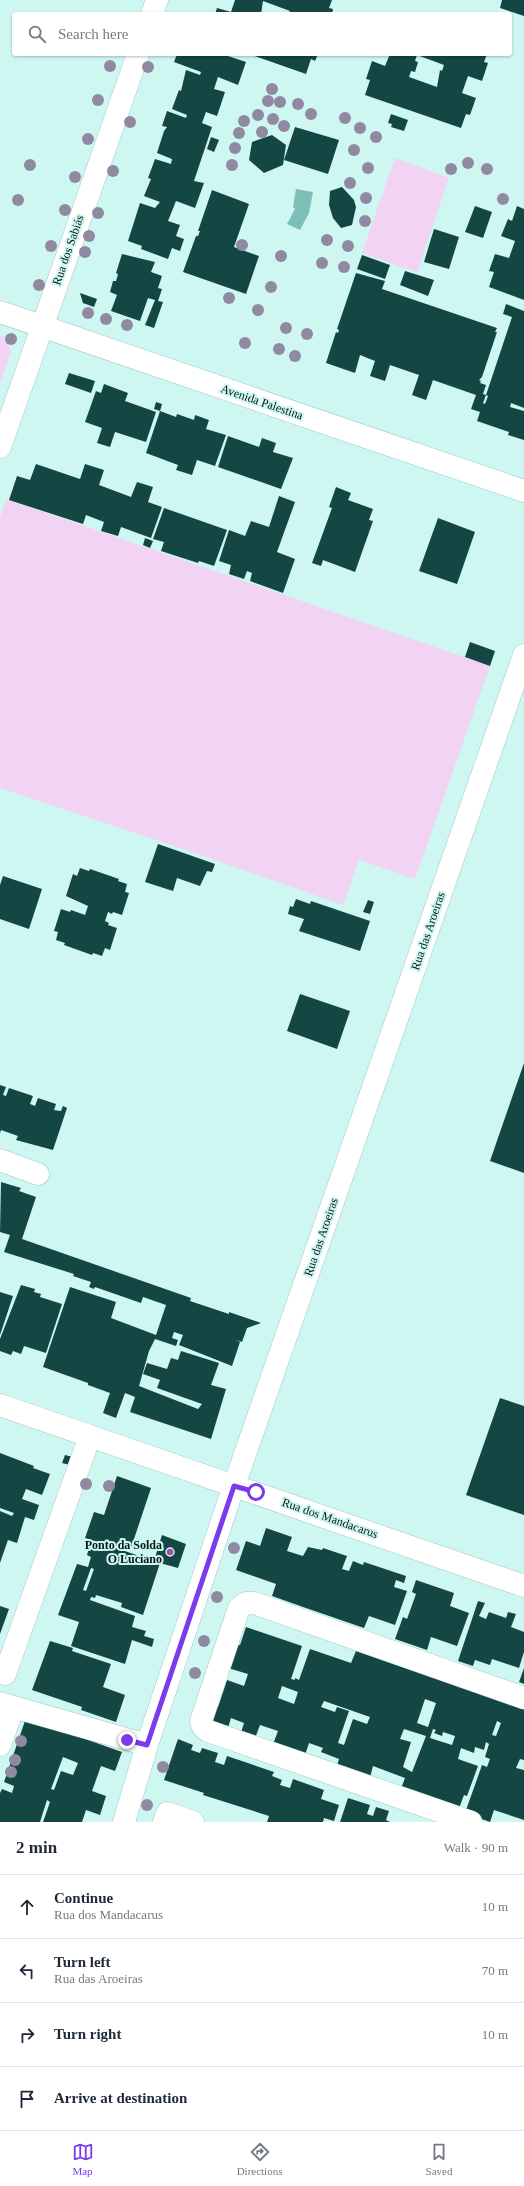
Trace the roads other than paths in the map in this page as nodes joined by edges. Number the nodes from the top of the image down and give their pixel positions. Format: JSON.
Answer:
{"nodes":[{"id":1,"x":157,"y":0,"type":"edge"},
{"id":2,"x":153,"y":12,"type":"edge"},
{"id":3,"x":137,"y":56,"type":"edge"},
{"id":4,"x":0,"y":312,"type":"edge"},
{"id":5,"x":42,"y":326,"type":"junction"},
{"id":6,"x":0,"y":447,"type":"edge"},
{"id":7,"x":524,"y":491,"type":"edge"},
{"id":8,"x":524,"y":655,"type":"edge"},
{"id":9,"x":0,"y":1160,"type":"edge"},
{"id":10,"x":38,"y":1174,"type":"dead end"},
{"id":11,"x":0,"y":1405,"type":"edge"},
{"id":12,"x":85,"y":1450,"type":"dead end"},
{"id":13,"x":234,"y":1486,"type":"junction"},
{"id":14,"x":524,"y":1586,"type":"edge"},
{"id":15,"x":5,"y":1674,"type":"dead end"},
{"id":16,"x":524,"y":1698,"type":"edge"},
{"id":17,"x":6,"y":1706,"type":"edge"},
{"id":18,"x":0,"y":1745,"type":"edge"},
{"id":19,"x":147,"y":1745,"type":"junction"},
{"id":20,"x":124,"y":1822,"type":"edge"},
{"id":21,"x":164,"y":1822,"type":"edge"},
{"id":22,"x":193,"y":1822,"type":"edge"},
{"id":23,"x":471,"y":1822,"type":"edge"}],
"edges":[{"from":1,"to":2,"type":"street"},
{"from":3,"to":5,"type":"street","name":"Rua dos Sabiás"},
{"from":4,"to":5,"type":"street","name":"Avenida Palestina"},
{"from":5,"to":6,"type":"street","name":"Rua dos Sabiás"},
{"from":5,"to":7,"type":"street","name":"Avenida Palestina"},
{"from":8,"to":13,"type":"street","name":"Rua das Aroeiras"},
{"from":9,"to":10,"type":"street"},
{"from":11,"to":13,"type":"street","name":"Rua dos Mandacarus"},
{"from":12,"to":15,"type":"street"},
{"from":13,"to":14,"type":"street","name":"Rua dos Mandacarus"},
{"from":13,"to":19,"type":"street","name":"Rua das Aroeiras"},
{"from":16,"to":23,"type":"street"},
{"from":17,"to":18,"type":"street"},
{"from":17,"to":19,"type":"street"},
{"from":19,"to":20,"type":"street","name":"Rua das Aroeiras"},
{"from":21,"to":22,"type":"street"}]}
